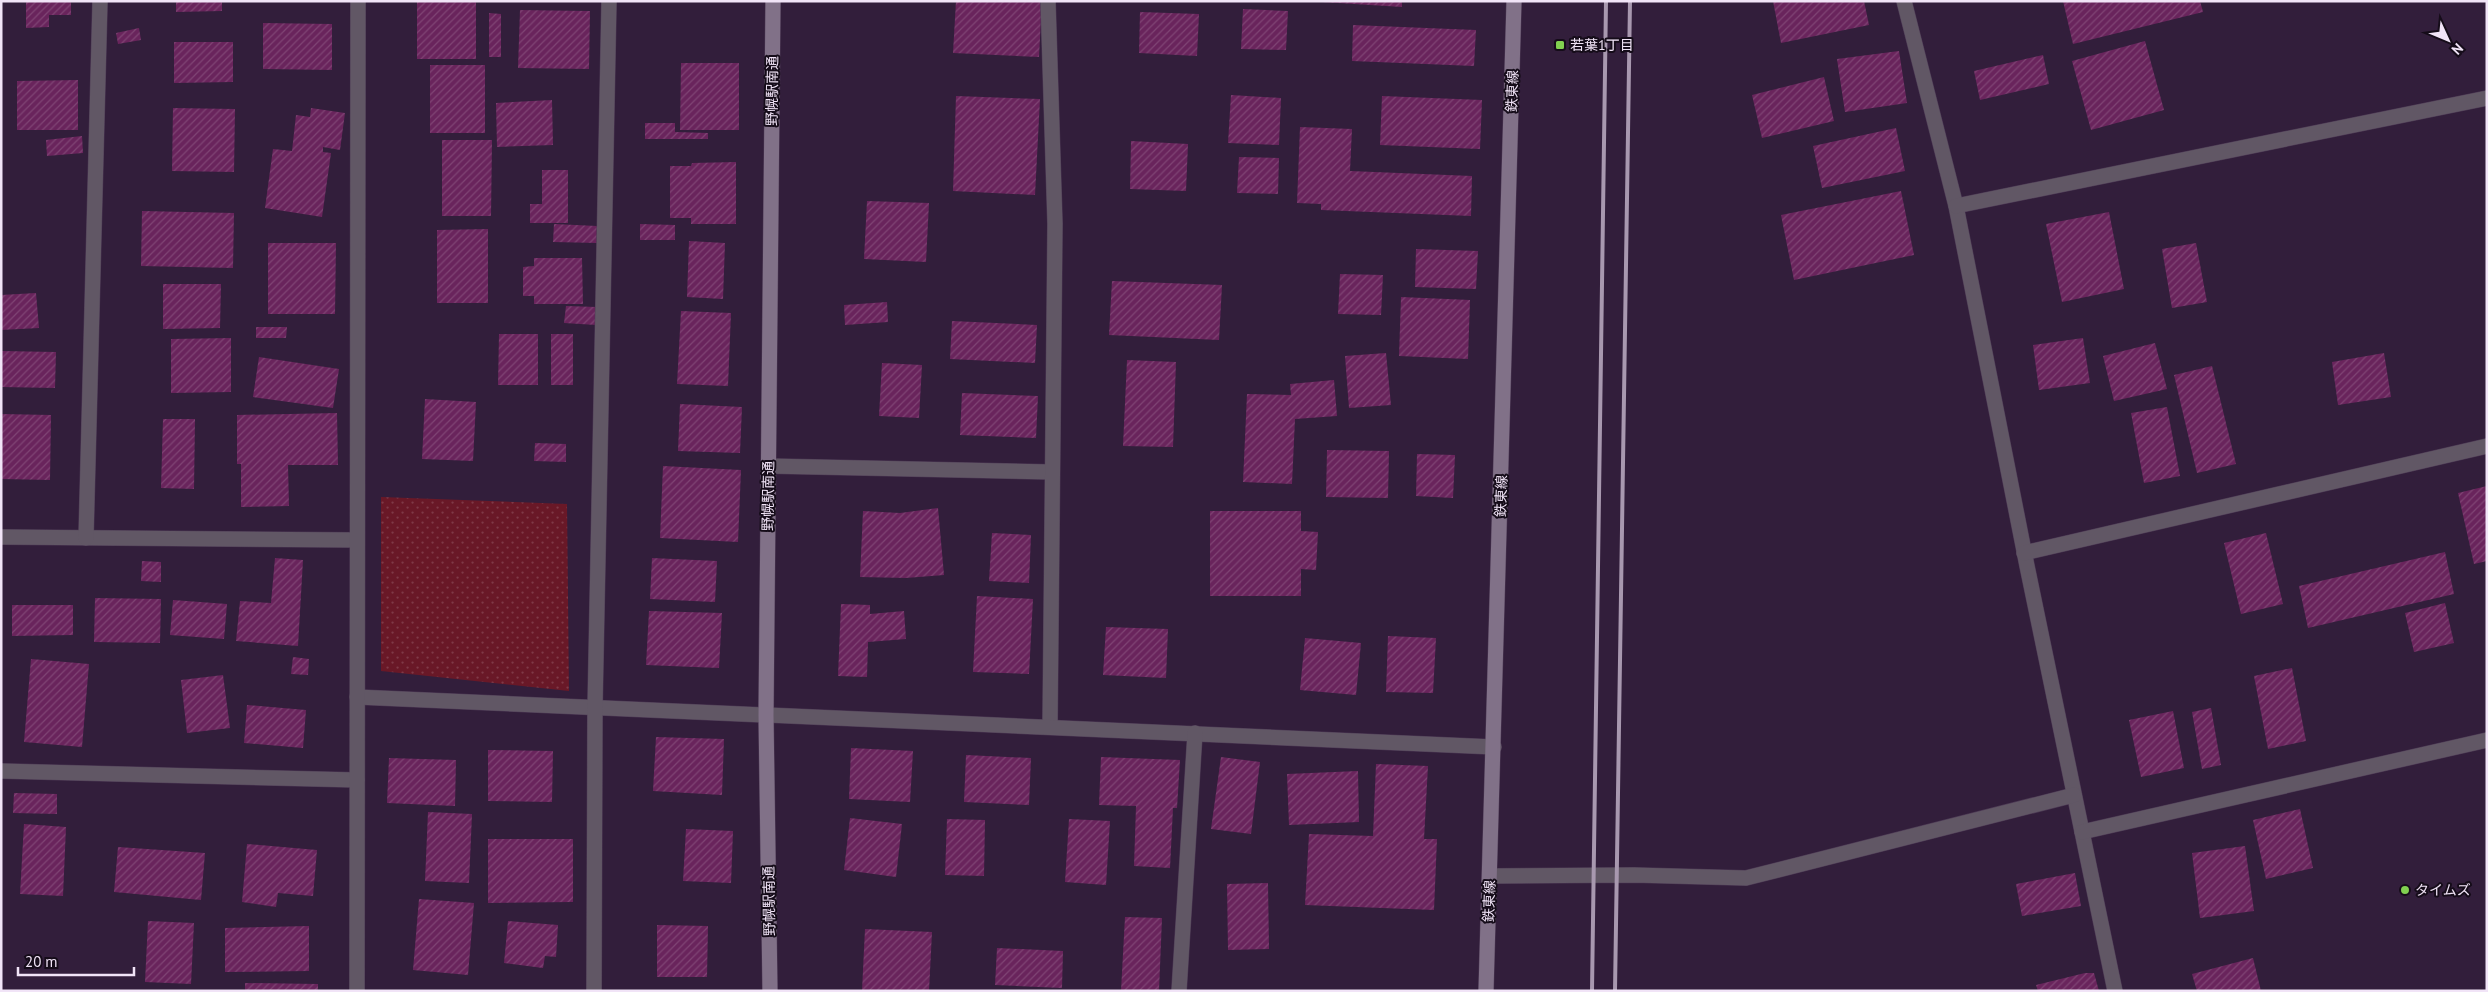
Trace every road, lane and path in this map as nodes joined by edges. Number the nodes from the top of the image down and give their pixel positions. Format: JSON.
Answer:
{"nodes":[{"id":1,"x":100,"y":1,"type":"edge"},
{"id":2,"x":358,"y":1,"type":"edge"},
{"id":3,"x":609,"y":1,"type":"edge"},
{"id":4,"x":773,"y":1,"type":"edge"},
{"id":5,"x":1048,"y":1,"type":"edge"},
{"id":6,"x":1514,"y":1,"type":"edge"},
{"id":7,"x":1904,"y":1,"type":"edge"},
{"id":8,"x":2487,"y":98,"type":"edge"},
{"id":9,"x":1956,"y":206,"type":"junction"},
{"id":10,"x":2487,"y":446,"type":"edge"},
{"id":11,"x":768,"y":466,"type":"junction"},
{"id":12,"x":1052,"y":472,"type":"junction"},
{"id":13,"x":1,"y":537,"type":"edge"},
{"id":14,"x":86,"y":538,"type":"junction"},
{"id":15,"x":357,"y":540,"type":"junction"},
{"id":16,"x":2024,"y":553,"type":"junction"},
{"id":17,"x":357,"y":697,"type":"junction"},
{"id":18,"x":595,"y":708,"type":"junction"},
{"id":19,"x":766,"y":715,"type":"junction"},
{"id":20,"x":1050,"y":728,"type":"junction"},
{"id":21,"x":1195,"y":734,"type":"junction"},
{"id":22,"x":2487,"y":740,"type":"edge"},
{"id":23,"x":1494,"y":746,"type":"junction"},
{"id":24,"x":1,"y":771,"type":"edge"},
{"id":25,"x":357,"y":780,"type":"junction"},
{"id":26,"x":2074,"y":795,"type":"junction"},
{"id":27,"x":2082,"y":832,"type":"junction"},
{"id":28,"x":1490,"y":876,"type":"junction"},
{"id":29,"x":357,"y":991,"type":"edge"},
{"id":30,"x":594,"y":991,"type":"edge"},
{"id":31,"x":770,"y":991,"type":"edge"},
{"id":32,"x":1179,"y":991,"type":"edge"},
{"id":33,"x":1486,"y":991,"type":"edge"},
{"id":34,"x":2115,"y":991,"type":"edge"}],
"edges":[{"from":1,"to":14,"type":"street"},
{"from":2,"to":15,"type":"street"},
{"from":3,"to":18,"type":"street"},
{"from":4,"to":11,"type":"street","name":"野幌駅南通"},
{"from":5,"to":12,"type":"street"},
{"from":6,"to":23,"type":"street","name":"鉄東線"},
{"from":7,"to":9,"type":"street"},
{"from":8,"to":9,"type":"street"},
{"from":9,"to":16,"type":"street"},
{"from":10,"to":16,"type":"street"},
{"from":11,"to":12,"type":"street"},
{"from":11,"to":19,"type":"street","name":"野幌駅南通"},
{"from":12,"to":20,"type":"street"},
{"from":13,"to":14,"type":"street"},
{"from":14,"to":15,"type":"street"},
{"from":15,"to":17,"type":"street"},
{"from":16,"to":26,"type":"street"},
{"from":17,"to":18,"type":"street"},
{"from":17,"to":25,"type":"street"},
{"from":18,"to":19,"type":"street"},
{"from":18,"to":30,"type":"street"},
{"from":19,"to":20,"type":"street"},
{"from":19,"to":31,"type":"street","name":"野幌駅南通"},
{"from":20,"to":21,"type":"street"},
{"from":21,"to":23,"type":"street"},
{"from":21,"to":32,"type":"street"},
{"from":22,"to":27,"type":"street"},
{"from":23,"to":28,"type":"street","name":"鉄東線"},
{"from":24,"to":25,"type":"street"},
{"from":25,"to":29,"type":"street"},
{"from":26,"to":27,"type":"street"},
{"from":26,"to":28,"type":"street"},
{"from":27,"to":34,"type":"street"},
{"from":28,"to":33,"type":"street","name":"鉄東線"}]}
